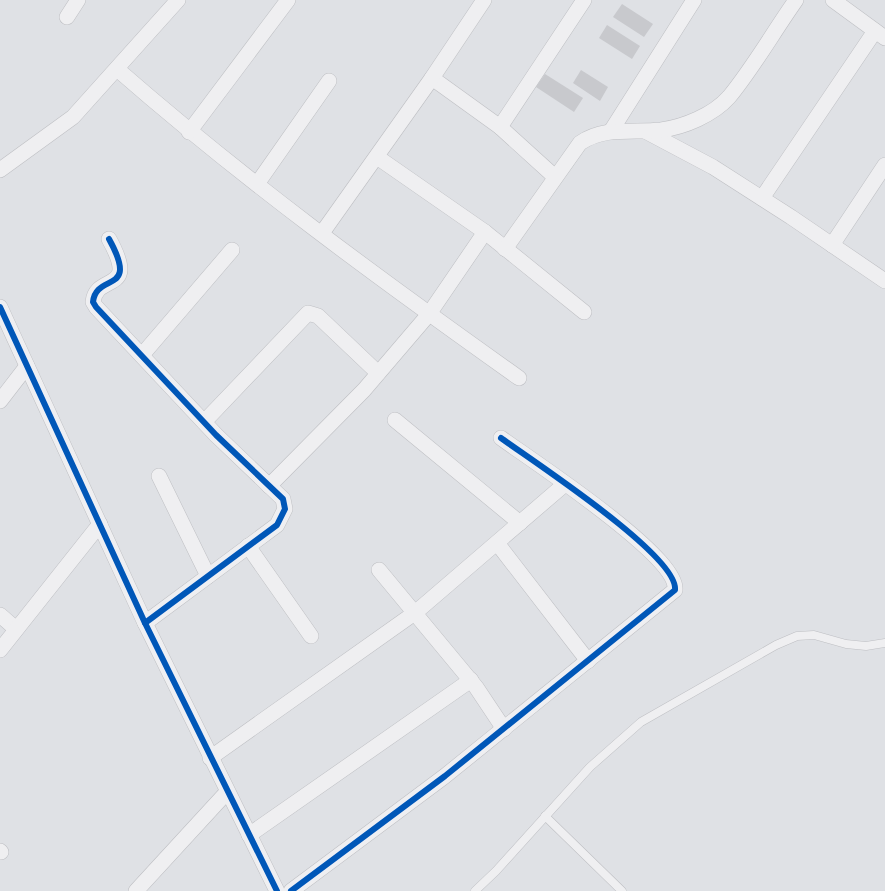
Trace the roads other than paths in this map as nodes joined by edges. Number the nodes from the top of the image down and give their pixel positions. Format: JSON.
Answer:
{"nodes":[{"id":1,"x":78,"y":0,"type":"edge"},
{"id":2,"x":178,"y":0,"type":"edge"},
{"id":3,"x":288,"y":0,"type":"edge"},
{"id":4,"x":483,"y":0,"type":"edge"},
{"id":5,"x":584,"y":0,"type":"edge"},
{"id":6,"x":694,"y":0,"type":"edge"},
{"id":7,"x":796,"y":0,"type":"edge"},
{"id":8,"x":833,"y":0,"type":"edge"},
{"id":9,"x":67,"y":17,"type":"dead end"},
{"id":10,"x":880,"y":34,"type":"edge"},
{"id":11,"x":117,"y":69,"type":"junction"},
{"id":12,"x":432,"y":78,"type":"junction"},
{"id":13,"x":329,"y":81,"type":"dead end"},
{"id":14,"x":500,"y":127,"type":"junction"},
{"id":15,"x":611,"y":131,"type":"junction"},
{"id":16,"x":189,"y":132,"type":"junction"},
{"id":17,"x":647,"y":132,"type":"junction"},
{"id":18,"x":377,"y":157,"type":"junction"},
{"id":19,"x":885,"y":165,"type":"edge"},
{"id":20,"x":0,"y":170,"type":"edge"},
{"id":21,"x":555,"y":177,"type":"junction"},
{"id":22,"x":257,"y":184,"type":"junction"},
{"id":23,"x":762,"y":198,"type":"junction"},
{"id":24,"x":485,"y":232,"type":"junction"},
{"id":25,"x":322,"y":233,"type":"junction"},
{"id":26,"x":109,"y":239,"type":"dead end"},
{"id":27,"x":832,"y":245,"type":"junction"},
{"id":28,"x":505,"y":249,"type":"junction"},
{"id":29,"x":232,"y":250,"type":"dead end"},
{"id":30,"x":885,"y":281,"type":"edge"},
{"id":31,"x":0,"y":307,"type":"edge"},
{"id":32,"x":584,"y":312,"type":"dead end"},
{"id":33,"x":429,"y":314,"type":"junction"},
{"id":34,"x":142,"y":355,"type":"junction"},
{"id":35,"x":28,"y":366,"type":"junction"},
{"id":36,"x":378,"y":373,"type":"junction"},
{"id":37,"x":519,"y":378,"type":"dead end"},
{"id":38,"x":0,"y":401,"type":"edge"},
{"id":39,"x":395,"y":420,"type":"dead end"},
{"id":40,"x":204,"y":422,"type":"junction"},
{"id":41,"x":501,"y":438,"type":"dead end"},
{"id":42,"x":159,"y":476,"type":"dead end"},
{"id":43,"x":565,"y":484,"type":"junction"},
{"id":44,"x":269,"y":486,"type":"junction"},
{"id":45,"x":520,"y":523,"type":"junction"},
{"id":46,"x":100,"y":524,"type":"junction"},
{"id":47,"x":497,"y":543,"type":"junction"},
{"id":48,"x":248,"y":546,"type":"junction"},
{"id":49,"x":379,"y":570,"type":"dead end"},
{"id":50,"x":208,"y":576,"type":"junction"},
{"id":51,"x":416,"y":612,"type":"junction"},
{"id":52,"x":0,"y":615,"type":"edge"},
{"id":53,"x":145,"y":622,"type":"junction"},
{"id":54,"x":16,"y":629,"type":"junction"},
{"id":55,"x":311,"y":636,"type":"dead end"},
{"id":56,"x":885,"y":643,"type":"edge"},
{"id":57,"x":0,"y":650,"type":"edge"},
{"id":58,"x":588,"y":661,"type":"junction"},
{"id":59,"x":471,"y":680,"type":"junction"},
{"id":60,"x":504,"y":729,"type":"junction"},
{"id":61,"x":210,"y":758,"type":"junction"},
{"id":62,"x":227,"y":792,"type":"junction"},
{"id":63,"x":545,"y":816,"type":"junction"},
{"id":64,"x":249,"y":835,"type":"junction"},
{"id":65,"x":136,"y":891,"type":"edge"},
{"id":66,"x":277,"y":891,"type":"edge"},
{"id":67,"x":291,"y":891,"type":"edge"},
{"id":68,"x":475,"y":891,"type":"edge"},
{"id":69,"x":622,"y":891,"type":"edge"}],
"edges":[{"from":1,"to":9,"type":"street"},
{"from":2,"to":11,"type":"street"},
{"from":3,"to":16,"type":"street"},
{"from":4,"to":12,"type":"street"},
{"from":5,"to":14,"type":"street"},
{"from":6,"to":15,"type":"street"},
{"from":7,"to":17,"type":"street"},
{"from":8,"to":10,"type":"street"},
{"from":10,"to":23,"type":"street"},
{"from":11,"to":16,"type":"street"},
{"from":11,"to":20,"type":"street"},
{"from":12,"to":14,"type":"street"},
{"from":12,"to":18,"type":"street"},
{"from":13,"to":22,"type":"street"},
{"from":14,"to":21,"type":"street"},
{"from":15,"to":17,"type":"street"},
{"from":15,"to":21,"type":"street"},
{"from":16,"to":22,"type":"street"},
{"from":17,"to":23,"type":"street"},
{"from":18,"to":24,"type":"street"},
{"from":18,"to":25,"type":"street"},
{"from":19,"to":27,"type":"street"},
{"from":21,"to":28,"type":"street"},
{"from":22,"to":25,"type":"street"},
{"from":23,"to":27,"type":"street"},
{"from":24,"to":28,"type":"street"},
{"from":24,"to":33,"type":"street"},
{"from":25,"to":33,"type":"street"},
{"from":26,"to":34,"type":"street"},
{"from":27,"to":30,"type":"street"},
{"from":28,"to":32,"type":"street"},
{"from":29,"to":34,"type":"street"},
{"from":31,"to":35,"type":"street"},
{"from":33,"to":36,"type":"street"},
{"from":33,"to":37,"type":"street"},
{"from":34,"to":40,"type":"street"},
{"from":35,"to":38,"type":"street"},
{"from":35,"to":46,"type":"street"},
{"from":36,"to":40,"type":"street"},
{"from":36,"to":44,"type":"street"},
{"from":39,"to":45,"type":"street"},
{"from":40,"to":44,"type":"street"},
{"from":41,"to":43,"type":"street"},
{"from":42,"to":50,"type":"street"},
{"from":43,"to":45,"type":"street"},
{"from":43,"to":58,"type":"street"},
{"from":44,"to":48,"type":"street"},
{"from":45,"to":47,"type":"street"},
{"from":46,"to":53,"type":"street"},
{"from":46,"to":54,"type":"street"},
{"from":47,"to":51,"type":"street"},
{"from":47,"to":58,"type":"street"},
{"from":48,"to":50,"type":"street"},
{"from":48,"to":55,"type":"street"},
{"from":49,"to":51,"type":"street"},
{"from":50,"to":53,"type":"street"},
{"from":51,"to":59,"type":"street"},
{"from":51,"to":61,"type":"street"},
{"from":52,"to":54,"type":"street"},
{"from":53,"to":61,"type":"street"},
{"from":54,"to":57,"type":"street"},
{"from":56,"to":63,"type":"lane"},
{"from":58,"to":60,"type":"street"},
{"from":59,"to":60,"type":"street"},
{"from":59,"to":64,"type":"street"},
{"from":60,"to":67,"type":"street"},
{"from":61,"to":62,"type":"street"},
{"from":62,"to":64,"type":"street"},
{"from":62,"to":65,"type":"street"},
{"from":63,"to":68,"type":"lane"},
{"from":63,"to":69,"type":"lane"},
{"from":64,"to":66,"type":"street"}]}
